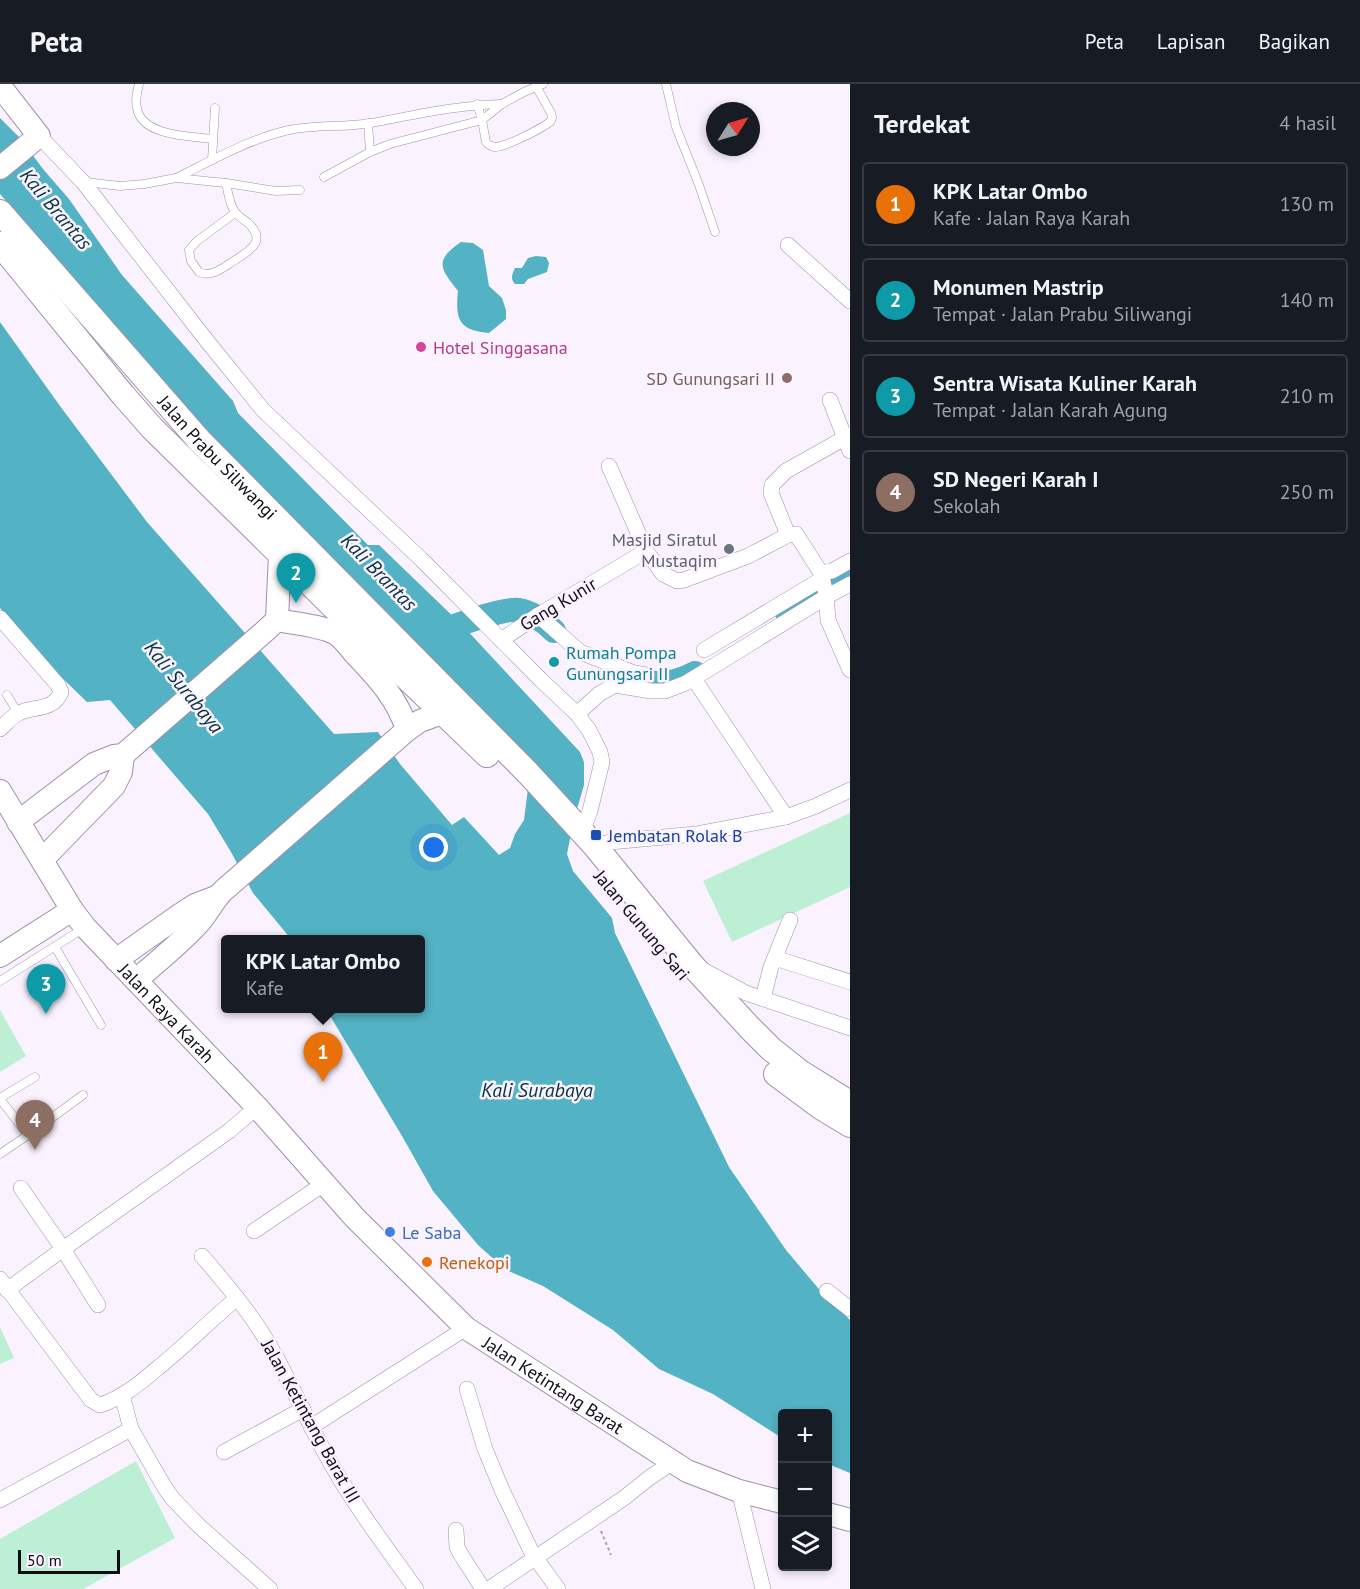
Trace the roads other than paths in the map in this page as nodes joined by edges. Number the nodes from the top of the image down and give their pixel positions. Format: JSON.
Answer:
{"nodes":[{"id":1,"x":139,"y":84,"type":"edge"},
{"id":2,"x":666,"y":84,"type":"edge"},
{"id":3,"x":539,"y":85,"type":"edge"},
{"id":4,"x":0,"y":86,"type":"edge"},
{"id":5,"x":477,"y":104,"type":"junction"},
{"id":6,"x":502,"y":104,"type":"junction"},
{"id":7,"x":215,"y":108,"type":"dead end"},
{"id":8,"x":482,"y":120,"type":"junction"},
{"id":9,"x":368,"y":123,"type":"junction"},
{"id":10,"x":212,"y":139,"type":"junction"},
{"id":11,"x":35,"y":140,"type":"junction"},
{"id":12,"x":370,"y":152,"type":"junction"},
{"id":13,"x":212,"y":160,"type":"junction"},
{"id":14,"x":0,"y":168,"type":"edge"},
{"id":15,"x":324,"y":177,"type":"dead end"},
{"id":16,"x":176,"y":178,"type":"junction"},
{"id":17,"x":83,"y":182,"type":"junction"},
{"id":18,"x":226,"y":183,"type":"junction"},
{"id":19,"x":300,"y":190,"type":"dead end"},
{"id":20,"x":0,"y":212,"type":"edge"},
{"id":21,"x":235,"y":213,"type":"junction"},
{"id":22,"x":716,"y":232,"type":"dead end"},
{"id":23,"x":0,"y":244,"type":"edge"},
{"id":24,"x":788,"y":245,"type":"dead end"},
{"id":25,"x":850,"y":301,"type":"edge"},
{"id":26,"x":830,"y":400,"type":"dead end"},
{"id":27,"x":175,"y":413,"type":"junction"},
{"id":28,"x":152,"y":428,"type":"junction"},
{"id":29,"x":848,"y":441,"type":"edge"},
{"id":30,"x":609,"y":466,"type":"dead end"},
{"id":31,"x":286,"y":528,"type":"junction"},
{"id":32,"x":792,"y":535,"type":"junction"},
{"id":33,"x":646,"y":551,"type":"junction"},
{"id":34,"x":280,"y":554,"type":"junction"},
{"id":35,"x":850,"y":561,"type":"edge"},
{"id":36,"x":850,"y":584,"type":"edge"},
{"id":37,"x":824,"y":586,"type":"junction"},
{"id":38,"x":335,"y":608,"type":"junction"},
{"id":39,"x":535,"y":617,"type":"junction"},
{"id":40,"x":0,"y":618,"type":"edge"},
{"id":41,"x":271,"y":626,"type":"junction"},
{"id":42,"x":501,"y":640,"type":"junction"},
{"id":43,"x":343,"y":641,"type":"junction"},
{"id":44,"x":850,"y":670,"type":"edge"},
{"id":45,"x":694,"y":679,"type":"junction"},
{"id":46,"x":640,"y":681,"type":"junction"},
{"id":47,"x":7,"y":695,"type":"dead end"},
{"id":48,"x":445,"y":703,"type":"junction"},
{"id":49,"x":18,"y":713,"type":"junction"},
{"id":50,"x":577,"y":714,"type":"junction"},
{"id":51,"x":0,"y":729,"type":"edge"},
{"id":52,"x":400,"y":736,"type":"junction"},
{"id":53,"x":126,"y":752,"type":"junction"},
{"id":54,"x":850,"y":790,"type":"edge"},
{"id":55,"x":0,"y":791,"type":"edge"},
{"id":56,"x":786,"y":817,"type":"junction"},
{"id":57,"x":18,"y":822,"type":"junction"},
{"id":58,"x":581,"y":836,"type":"junction"},
{"id":59,"x":42,"y":860,"type":"junction"},
{"id":60,"x":220,"y":894,"type":"junction"},
{"id":61,"x":78,"y":919,"type":"junction"},
{"id":62,"x":790,"y":920,"type":"dead end"},
{"id":63,"x":54,"y":947,"type":"junction"},
{"id":64,"x":0,"y":956,"type":"edge"},
{"id":65,"x":775,"y":958,"type":"junction"},
{"id":66,"x":116,"y":960,"type":"junction"},
{"id":67,"x":693,"y":965,"type":"junction"},
{"id":68,"x":136,"y":980,"type":"junction"},
{"id":69,"x":0,"y":981,"type":"edge"},
{"id":70,"x":850,"y":982,"type":"edge"},
{"id":71,"x":763,"y":998,"type":"junction"},
{"id":72,"x":101,"y":1025,"type":"dead end"},
{"id":73,"x":850,"y":1028,"type":"edge"},
{"id":74,"x":35,"y":1077,"type":"dead end"},
{"id":75,"x":83,"y":1095,"type":"dead end"},
{"id":76,"x":0,"y":1099,"type":"edge"},
{"id":77,"x":834,"y":1101,"type":"edge"},
{"id":78,"x":257,"y":1107,"type":"junction"},
{"id":79,"x":850,"y":1125,"type":"edge"},
{"id":80,"x":28,"y":1135,"type":"junction"},
{"id":81,"x":0,"y":1154,"type":"edge"},
{"id":82,"x":325,"y":1183,"type":"junction"},
{"id":83,"x":21,"y":1188,"type":"dead end"},
{"id":84,"x":355,"y":1218,"type":"joint"},
{"id":85,"x":254,"y":1231,"type":"dead end"},
{"id":86,"x":63,"y":1249,"type":"junction"},
{"id":87,"x":202,"y":1256,"type":"dead end"},
{"id":88,"x":4,"y":1285,"type":"edge"},
{"id":89,"x":827,"y":1291,"type":"dead end"},
{"id":90,"x":237,"y":1298,"type":"junction"},
{"id":91,"x":98,"y":1305,"type":"dead end"},
{"id":92,"x":850,"y":1309,"type":"edge"},
{"id":93,"x":466,"y":1328,"type":"junction"},
{"id":94,"x":467,"y":1389,"type":"dead end"},
{"id":95,"x":122,"y":1395,"type":"junction"},
{"id":96,"x":303,"y":1409,"type":"junction"},
{"id":97,"x":311,"y":1427,"type":"junction"},
{"id":98,"x":131,"y":1429,"type":"junction"},
{"id":99,"x":224,"y":1452,"type":"dead end"},
{"id":100,"x":673,"y":1462,"type":"junction"},
{"id":101,"x":739,"y":1491,"type":"junction"},
{"id":102,"x":0,"y":1500,"type":"edge"},
{"id":103,"x":778,"y":1501,"type":"edge"},
{"id":104,"x":832,"y":1515,"type":"edge"},
{"id":105,"x":850,"y":1520,"type":"edge"},
{"id":106,"x":456,"y":1530,"type":"dead end"},
{"id":107,"x":534,"y":1558,"type":"junction"},
{"id":108,"x":270,"y":1589,"type":"edge"},
{"id":109,"x":416,"y":1589,"type":"edge"},
{"id":110,"x":483,"y":1589,"type":"edge"},
{"id":111,"x":489,"y":1589,"type":"edge"},
{"id":112,"x":558,"y":1589,"type":"edge"},
{"id":113,"x":763,"y":1589,"type":"edge"}],
"edges":[{"from":1,"to":10,"type":"lane"},
{"from":2,"to":22,"type":"lane"},
{"from":3,"to":6,"type":"lane"},
{"from":3,"to":8,"type":"lane"},
{"from":4,"to":11,"type":"street"},
{"from":5,"to":6,"type":"lane"},
{"from":5,"to":8,"type":"lane"},
{"from":5,"to":9,"type":"lane"},
{"from":6,"to":8,"type":"lane"},
{"from":7,"to":10,"type":"lane"},
{"from":8,"to":12,"type":"lane"},
{"from":9,"to":12,"type":"lane"},
{"from":9,"to":13,"type":"lane"},
{"from":10,"to":13,"type":"lane"},
{"from":11,"to":14,"type":"street"},
{"from":11,"to":17,"type":"street"},
{"from":12,"to":15,"type":"lane"},
{"from":13,"to":16,"type":"lane"},
{"from":16,"to":17,"type":"lane"},
{"from":16,"to":18,"type":"lane"},
{"from":17,"to":42,"type":"street"},
{"from":18,"to":19,"type":"lane"},
{"from":18,"to":21,"type":"lane"},
{"from":20,"to":27,"type":"main road","name":"Jalan Prabu Siliwangi"},
{"from":21,"to":21,"type":"lane"},
{"from":23,"to":28,"type":"main road","name":"Jalan Prabu Siliwangi"},
{"from":24,"to":25,"type":"street"},
{"from":26,"to":29,"type":"street"},
{"from":27,"to":28,"type":"main road"},
{"from":27,"to":31,"type":"main road","name":"Jalan Prabu Siliwangi"},
{"from":28,"to":34,"type":"main road","name":"Jalan Prabu Siliwangi"},
{"from":29,"to":32,"type":"street"},
{"from":30,"to":33,"type":"street"},
{"from":31,"to":38,"type":"street"},
{"from":31,"to":48,"type":"main road","name":"Jalan Prabu Siliwangi"},
{"from":32,"to":33,"type":"street"},
{"from":32,"to":37,"type":"street"},
{"from":33,"to":39,"type":"street","name":"Gang Kunir"},
{"from":34,"to":38,"type":"main road","name":"Jalan Prabu Siliwangi"},
{"from":34,"to":41,"type":"street"},
{"from":35,"to":37,"type":"street"},
{"from":36,"to":37,"type":"street"},
{"from":37,"to":44,"type":"street"},
{"from":37,"to":45,"type":"street"},
{"from":38,"to":43,"type":"street"},
{"from":38,"to":48,"type":"main road","name":"Jalan Prabu Siliwangi"},
{"from":39,"to":42,"type":"street","name":"Gang Kunir"},
{"from":39,"to":46,"type":"street"},
{"from":40,"to":49,"type":"street"},
{"from":41,"to":43,"type":"street"},
{"from":41,"to":53,"type":"street"},
{"from":42,"to":50,"type":"street"},
{"from":43,"to":52,"type":"street"},
{"from":45,"to":46,"type":"street"},
{"from":45,"to":56,"type":"street"},
{"from":46,"to":50,"type":"street"},
{"from":47,"to":49,"type":"lane"},
{"from":48,"to":52,"type":"street"},
{"from":48,"to":58,"type":"main road","name":"Jalan Gunung Sari"},
{"from":49,"to":51,"type":"street"},
{"from":50,"to":58,"type":"street"},
{"from":52,"to":60,"type":"street"},
{"from":53,"to":57,"type":"street"},
{"from":53,"to":59,"type":"street"},
{"from":54,"to":56,"type":"street"},
{"from":55,"to":57,"type":"street","name":"Jalan Raya Karah"},
{"from":56,"to":58,"type":"street"},
{"from":57,"to":59,"type":"street","name":"Jalan Raya Karah"},
{"from":58,"to":67,"type":"main road","name":"Jalan Gunung Sari"},
{"from":58,"to":77,"type":"main road","name":"Jalan Gunung Sari"},
{"from":59,"to":61,"type":"street","name":"Jalan Raya Karah"},
{"from":60,"to":66,"type":"street"},
{"from":60,"to":68,"type":"street"},
{"from":61,"to":63,"type":"lane"},
{"from":61,"to":64,"type":"street"},
{"from":61,"to":66,"type":"street","name":"Jalan Raya Karah"},
{"from":62,"to":65,"type":"street"},
{"from":63,"to":69,"type":"lane"},
{"from":63,"to":72,"type":"lane"},
{"from":65,"to":70,"type":"street"},
{"from":65,"to":71,"type":"street"},
{"from":66,"to":68,"type":"street","name":"Jalan Raya Karah"},
{"from":67,"to":71,"type":"street"},
{"from":67,"to":77,"type":"main road","name":"Jalan Gunung Sari"},
{"from":68,"to":78,"type":"street","name":"Jalan Raya Karah"},
{"from":71,"to":73,"type":"street"},
{"from":74,"to":76,"type":"lane"},
{"from":75,"to":80,"type":"lane"},
{"from":76,"to":80,"type":"lane"},
{"from":77,"to":79,"type":"main road","name":"Jalan Gunung Sari"},
{"from":78,"to":82,"type":"street","name":"Jalan Raya Karah"},
{"from":78,"to":86,"type":"street"},
{"from":80,"to":81,"type":"lane"},
{"from":82,"to":84,"type":"street","name":"Jalan Raya Karah"},
{"from":82,"to":85,"type":"street"},
{"from":83,"to":86,"type":"street"},
{"from":84,"to":93,"type":"street","name":"Jalan Ketintang Barat"},
{"from":86,"to":88,"type":"street"},
{"from":86,"to":91,"type":"street"},
{"from":87,"to":90,"type":"street","name":"Jalan Ketintang Barat III"},
{"from":88,"to":95,"type":"street"},
{"from":89,"to":92,"type":"street"},
{"from":90,"to":95,"type":"street"},
{"from":90,"to":96,"type":"street","name":"Jalan Ketintang Barat III"},
{"from":93,"to":97,"type":"street"},
{"from":93,"to":100,"type":"street","name":"Jalan Ketintang Barat"},
{"from":94,"to":107,"type":"street"},
{"from":95,"to":98,"type":"street"},
{"from":96,"to":97,"type":"street","name":"Jalan Ketintang Barat III"},
{"from":96,"to":99,"type":"street"},
{"from":97,"to":109,"type":"street","name":"Jalan Ketintang Barat III"},
{"from":98,"to":102,"type":"street"},
{"from":98,"to":108,"type":"street"},
{"from":100,"to":101,"type":"street","name":"Jalan Ketintang Barat"},
{"from":100,"to":107,"type":"street"},
{"from":101,"to":103,"type":"street","name":"Jalan Ketintang Barat"},
{"from":101,"to":113,"type":"street"},
{"from":104,"to":105,"type":"street"},
{"from":106,"to":110,"type":"street"},
{"from":107,"to":111,"type":"street"},
{"from":107,"to":112,"type":"street"}]}
